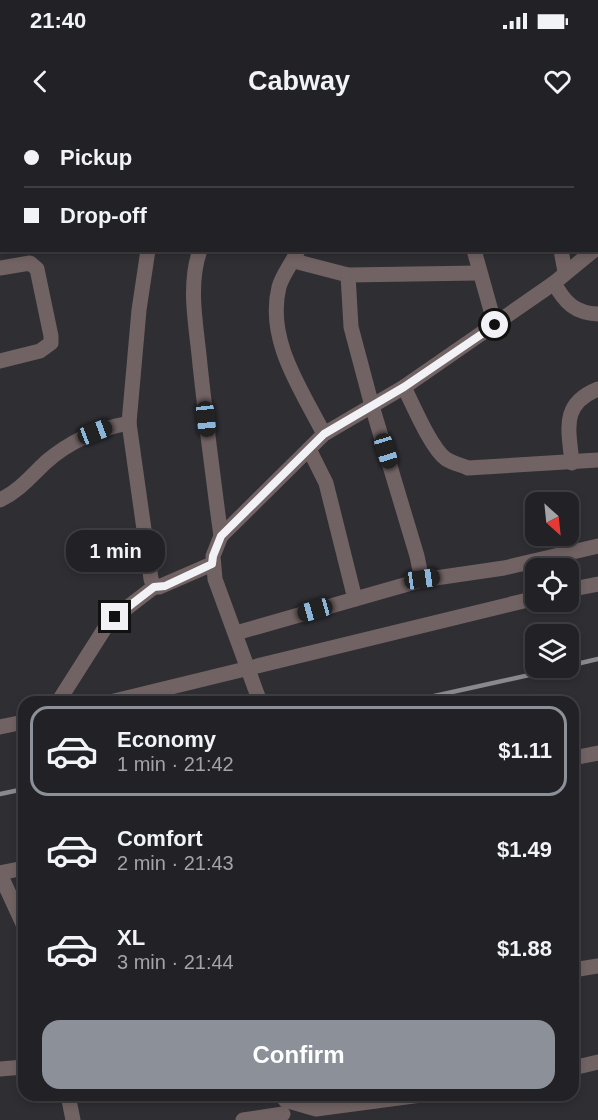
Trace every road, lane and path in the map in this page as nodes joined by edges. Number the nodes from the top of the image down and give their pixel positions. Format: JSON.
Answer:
{"nodes":[{"id":1,"x":148,"y":252,"type":"edge"},
{"id":2,"x":200,"y":252,"type":"edge"},
{"id":3,"x":474,"y":252,"type":"edge"},
{"id":4,"x":561,"y":252,"type":"edge"},
{"id":5,"x":592,"y":252,"type":"edge"},
{"id":6,"x":296,"y":256,"type":"edge"},
{"id":7,"x":0,"y":268,"type":"edge"},
{"id":8,"x":479,"y":273,"type":"junction"},
{"id":9,"x":348,"y":275,"type":"junction"},
{"id":10,"x":560,"y":278,"type":"junction"},
{"id":11,"x":598,"y":314,"type":"edge"},
{"id":12,"x":495,"y":325,"type":"junction"},
{"id":13,"x":0,"y":361,"type":"edge"},
{"id":14,"x":404,"y":387,"type":"junction"},
{"id":15,"x":598,"y":389,"type":"edge"},
{"id":16,"x":372,"y":406,"type":"junction"},
{"id":17,"x":129,"y":423,"type":"junction"},
{"id":18,"x":324,"y":434,"type":"junction"},
{"id":19,"x":309,"y":448,"type":"junction"},
{"id":20,"x":598,"y":460,"type":"edge"},
{"id":21,"x":572,"y":463,"type":"junction"},
{"id":22,"x":0,"y":500,"type":"edge"},
{"id":23,"x":221,"y":536,"type":"junction"},
{"id":24,"x":598,"y":546,"type":"edge"},
{"id":25,"x":212,"y":564,"type":"junction"},
{"id":26,"x":422,"y":579,"type":"junction"},
{"id":27,"x":598,"y":584,"type":"edge"},
{"id":28,"x":160,"y":586,"type":"junction"},
{"id":29,"x":579,"y":588,"type":"edge"},
{"id":30,"x":356,"y":599,"type":"junction"},
{"id":31,"x":525,"y":600,"type":"edge"},
{"id":32,"x":236,"y":633,"type":"junction"},
{"id":33,"x":249,"y":668,"type":"junction"},
{"id":34,"x":62,"y":696,"type":"edge"},
{"id":35,"x":135,"y":696,"type":"edge"},
{"id":36,"x":258,"y":696,"type":"edge"},
{"id":37,"x":18,"y":723,"type":"edge"},
{"id":38,"x":0,"y":727,"type":"edge"},
{"id":39,"x":598,"y":753,"type":"edge"},
{"id":40,"x":579,"y":757,"type":"edge"},
{"id":41,"x":18,"y":870,"type":"edge"},
{"id":42,"x":0,"y":874,"type":"edge"},
{"id":43,"x":18,"y":913,"type":"edge"},
{"id":44,"x":598,"y":966,"type":"edge"},
{"id":45,"x":579,"y":969,"type":"edge"},
{"id":46,"x":598,"y":1062,"type":"edge"},
{"id":47,"x":579,"y":1067,"type":"edge"},
{"id":48,"x":18,"y":1068,"type":"edge"},
{"id":49,"x":0,"y":1069,"type":"edge"},
{"id":50,"x":69,"y":1101,"type":"edge"},
{"id":51,"x":377,"y":1101,"type":"edge"},
{"id":52,"x":284,"y":1108,"type":"edge"},
{"id":53,"x":73,"y":1120,"type":"edge"},
{"id":54,"x":243,"y":1120,"type":"edge"}],
"edges":[{"from":1,"to":17,"type":"street"},
{"from":2,"to":23,"type":"street"},
{"from":3,"to":8,"type":"street"},
{"from":4,"to":10,"type":"street"},
{"from":5,"to":10,"type":"street"},
{"from":6,"to":9,"type":"street"},
{"from":6,"to":18,"type":"street"},
{"from":7,"to":13,"type":"street"},
{"from":8,"to":9,"type":"street"},
{"from":8,"to":12,"type":"street"},
{"from":9,"to":16,"type":"street"},
{"from":10,"to":11,"type":"street"},
{"from":10,"to":12,"type":"street"},
{"from":12,"to":14,"type":"street"},
{"from":14,"to":16,"type":"street"},
{"from":14,"to":21,"type":"street"},
{"from":15,"to":21,"type":"street"},
{"from":16,"to":18,"type":"street"},
{"from":16,"to":26,"type":"street"},
{"from":17,"to":22,"type":"street"},
{"from":17,"to":28,"type":"street"},
{"from":18,"to":19,"type":"street"},
{"from":19,"to":23,"type":"street"},
{"from":19,"to":30,"type":"street"},
{"from":20,"to":21,"type":"street"},
{"from":23,"to":25,"type":"street"},
{"from":24,"to":26,"type":"street"},
{"from":25,"to":28,"type":"street"},
{"from":25,"to":32,"type":"street"},
{"from":26,"to":30,"type":"street"},
{"from":27,"to":29,"type":"street"},
{"from":28,"to":34,"type":"street"},
{"from":30,"to":32,"type":"street"},
{"from":31,"to":33,"type":"street"},
{"from":32,"to":33,"type":"street"},
{"from":33,"to":35,"type":"street"},
{"from":33,"to":36,"type":"street"},
{"from":37,"to":38,"type":"street"},
{"from":39,"to":40,"type":"street"},
{"from":41,"to":42,"type":"street"},
{"from":42,"to":43,"type":"street"},
{"from":44,"to":45,"type":"street"},
{"from":46,"to":47,"type":"street"},
{"from":48,"to":49,"type":"street"},
{"from":50,"to":53,"type":"street"},
{"from":51,"to":52,"type":"street"},
{"from":52,"to":54,"type":"street"}]}
